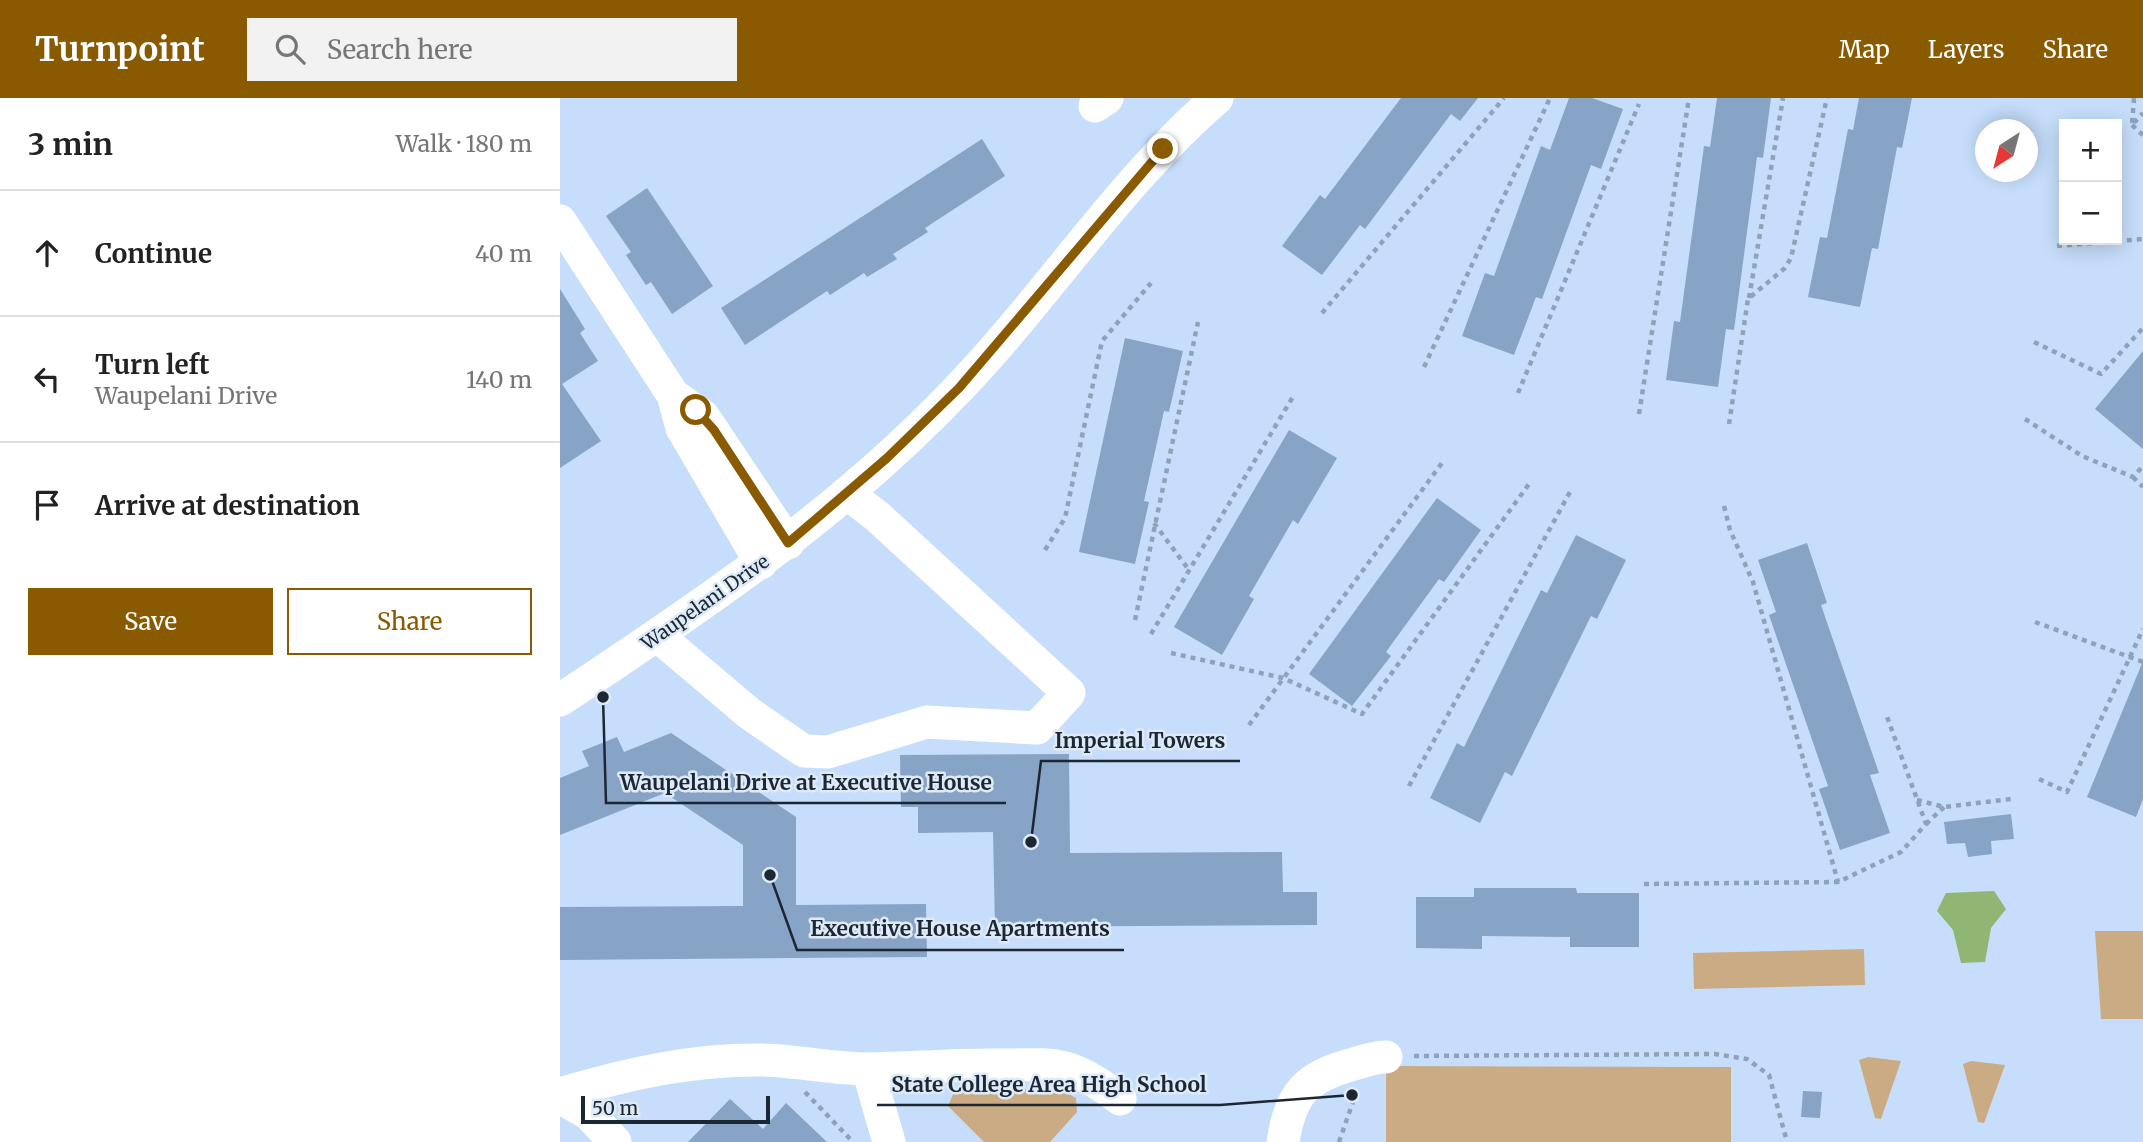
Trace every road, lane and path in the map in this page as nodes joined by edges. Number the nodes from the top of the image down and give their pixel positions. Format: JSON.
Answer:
{"nodes":[{"id":1,"x":1217,"y":98,"type":"edge"},
{"id":2,"x":1504,"y":98,"type":"edge"},
{"id":3,"x":1550,"y":98,"type":"edge"},
{"id":4,"x":1689,"y":98,"type":"edge"},
{"id":5,"x":1783,"y":98,"type":"edge"},
{"id":6,"x":1827,"y":98,"type":"edge"},
{"id":7,"x":2134,"y":98,"type":"edge"},
{"id":8,"x":1640,"y":104,"type":"dead end"},
{"id":9,"x":2143,"y":114,"type":"edge"},
{"id":10,"x":2132,"y":125,"type":"junction"},
{"id":11,"x":2143,"y":135,"type":"edge"},
{"id":12,"x":560,"y":221,"type":"edge"},
{"id":13,"x":2143,"y":239,"type":"edge"},
{"id":14,"x":2057,"y":246,"type":"dead end"},
{"id":15,"x":1151,"y":283,"type":"dead end"},
{"id":16,"x":1748,"y":299,"type":"junction"},
{"id":17,"x":1322,"y":313,"type":"dead end"},
{"id":18,"x":1198,"y":322,"type":"dead end"},
{"id":19,"x":2142,"y":332,"type":"edge"},
{"id":20,"x":2034,"y":342,"type":"dead end"},
{"id":21,"x":1424,"y":367,"type":"dead end"},
{"id":22,"x":1518,"y":393,"type":"dead end"},
{"id":23,"x":673,"y":395,"type":"junction"},
{"id":24,"x":1294,"y":395,"type":"dead end"},
{"id":25,"x":1639,"y":414,"type":"dead end"},
{"id":26,"x":2025,"y":419,"type":"dead end"},
{"id":27,"x":1729,"y":424,"type":"dead end"},
{"id":28,"x":1442,"y":463,"type":"dead end"},
{"id":29,"x":2143,"y":466,"type":"edge"},
{"id":30,"x":2133,"y":477,"type":"junction"},
{"id":31,"x":1529,"y":484,"type":"dead end"},
{"id":32,"x":2143,"y":487,"type":"edge"},
{"id":33,"x":1570,"y":492,"type":"dead end"},
{"id":34,"x":847,"y":493,"type":"junction"},
{"id":35,"x":1724,"y":506,"type":"dead end"},
{"id":36,"x":1154,"y":523,"type":"junction"},
{"id":37,"x":788,"y":543,"type":"junction"},
{"id":38,"x":1045,"y":550,"type":"dead end"},
{"id":39,"x":761,"y":563,"type":"junction"},
{"id":40,"x":1189,"y":569,"type":"junction"},
{"id":41,"x":1135,"y":620,"type":"dead end"},
{"id":42,"x":2035,"y":622,"type":"dead end"},
{"id":43,"x":2143,"y":629,"type":"edge"},
{"id":44,"x":1151,"y":634,"type":"dead end"},
{"id":45,"x":657,"y":636,"type":"junction"},
{"id":46,"x":1171,"y":653,"type":"dead end"},
{"id":47,"x":2130,"y":657,"type":"junction"},
{"id":48,"x":2143,"y":663,"type":"edge"},
{"id":49,"x":1283,"y":678,"type":"junction"},
{"id":50,"x":560,"y":700,"type":"edge"},
{"id":51,"x":1886,"y":714,"type":"dead end"},
{"id":52,"x":1249,"y":726,"type":"dead end"},
{"id":53,"x":2039,"y":779,"type":"dead end"},
{"id":54,"x":1409,"y":786,"type":"dead end"},
{"id":55,"x":2011,"y":799,"type":"dead end"},
{"id":56,"x":1917,"y":800,"type":"junction"},
{"id":57,"x":1944,"y":807,"type":"junction"},
{"id":58,"x":1926,"y":824,"type":"junction"},
{"id":59,"x":1838,"y":882,"type":"junction"},
{"id":60,"x":1644,"y":884,"type":"dead end"},
{"id":61,"x":1375,"y":1059,"type":"junction"},
{"id":62,"x":868,"y":1069,"type":"junction"},
{"id":63,"x":793,"y":1091,"type":"dead end"},
{"id":64,"x":560,"y":1096,"type":"edge"},
{"id":65,"x":1120,"y":1099,"type":"dead end"},
{"id":66,"x":615,"y":1142,"type":"edge"},
{"id":67,"x":853,"y":1142,"type":"edge"},
{"id":68,"x":889,"y":1142,"type":"edge"},
{"id":69,"x":1283,"y":1142,"type":"edge"},
{"id":70,"x":1339,"y":1142,"type":"edge"},
{"id":71,"x":1787,"y":1142,"type":"edge"}],
"edges":[{"from":1,"to":34,"type":"street","name":"Waupelani Drive"},
{"from":2,"to":17,"type":"path"},
{"from":3,"to":21,"type":"path"},
{"from":4,"to":25,"type":"path"},
{"from":5,"to":16,"type":"path"},
{"from":6,"to":16,"type":"path"},
{"from":7,"to":10,"type":"path"},
{"from":8,"to":22,"type":"path"},
{"from":9,"to":10,"type":"path"},
{"from":10,"to":11,"type":"path"},
{"from":12,"to":23,"type":"street"},
{"from":13,"to":14,"type":"path"},
{"from":15,"to":38,"type":"path"},
{"from":16,"to":27,"type":"path"},
{"from":18,"to":36,"type":"path"},
{"from":19,"to":20,"type":"path"},
{"from":23,"to":37,"type":"street"},
{"from":23,"to":39,"type":"street"},
{"from":24,"to":40,"type":"path"},
{"from":26,"to":30,"type":"path"},
{"from":28,"to":49,"type":"path"},
{"from":29,"to":30,"type":"path"},
{"from":30,"to":32,"type":"path"},
{"from":31,"to":49,"type":"path"},
{"from":33,"to":54,"type":"path"},
{"from":34,"to":37,"type":"street","name":"Waupelani Drive"},
{"from":34,"to":45,"type":"street"},
{"from":35,"to":59,"type":"path"},
{"from":36,"to":40,"type":"path"},
{"from":36,"to":41,"type":"path"},
{"from":37,"to":39,"type":"street","name":"Waupelani Drive"},
{"from":39,"to":45,"type":"street","name":"Waupelani Drive"},
{"from":40,"to":44,"type":"path"},
{"from":42,"to":47,"type":"path"},
{"from":43,"to":47,"type":"path"},
{"from":45,"to":50,"type":"street","name":"Waupelani Drive"},
{"from":46,"to":49,"type":"path"},
{"from":47,"to":48,"type":"path"},
{"from":47,"to":53,"type":"path"},
{"from":49,"to":52,"type":"path"},
{"from":51,"to":56,"type":"path"},
{"from":55,"to":57,"type":"path"},
{"from":56,"to":57,"type":"path"},
{"from":56,"to":58,"type":"path"},
{"from":57,"to":58,"type":"path"},
{"from":58,"to":59,"type":"path"},
{"from":59,"to":60,"type":"path"},
{"from":61,"to":69,"type":"street"},
{"from":61,"to":70,"type":"path"},
{"from":61,"to":71,"type":"path"},
{"from":62,"to":64,"type":"street"},
{"from":62,"to":65,"type":"street"},
{"from":62,"to":68,"type":"street"},
{"from":63,"to":67,"type":"path"},
{"from":64,"to":66,"type":"street"}]}
